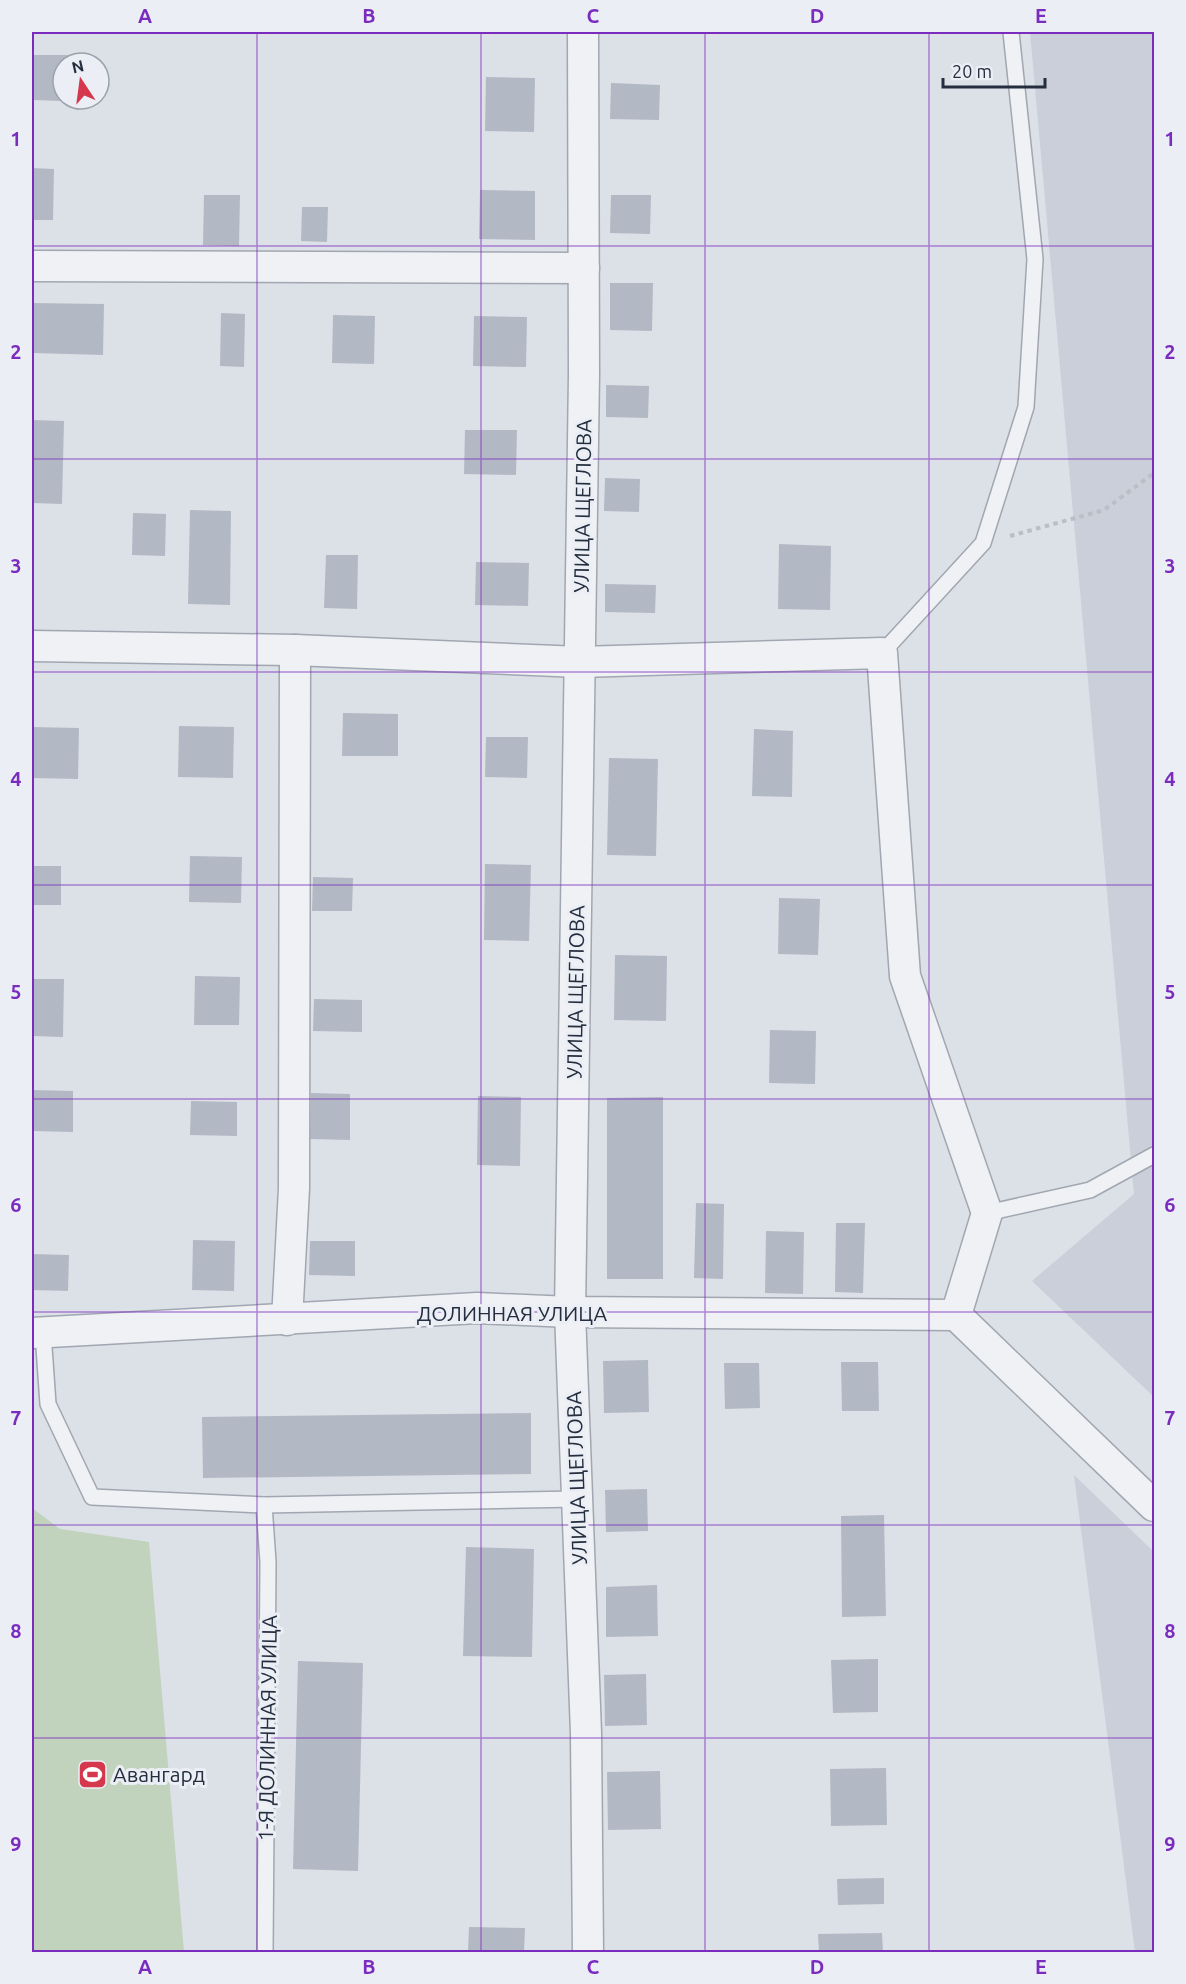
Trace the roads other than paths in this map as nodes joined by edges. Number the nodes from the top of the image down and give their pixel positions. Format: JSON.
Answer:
{"nodes":[{"id":1,"x":583,"y":32,"type":"edge"},
{"id":2,"x":1011,"y":32,"type":"edge"},
{"id":3,"x":32,"y":266,"type":"edge"},
{"id":4,"x":584,"y":268,"type":"junction"},
{"id":5,"x":32,"y":646,"type":"edge"},
{"id":6,"x":295,"y":650,"type":"junction"},
{"id":7,"x":882,"y":653,"type":"junction"},
{"id":8,"x":580,"y":662,"type":"junction"},
{"id":9,"x":1155,"y":1155,"type":"edge"},
{"id":10,"x":987,"y":1213,"type":"junction"},
{"id":11,"x":570,"y":1312,"type":"junction"},
{"id":12,"x":956,"y":1315,"type":"junction"},
{"id":13,"x":287,"y":1320,"type":"junction"},
{"id":14,"x":37,"y":1333,"type":"edge"},
{"id":15,"x":577,"y":1499,"type":"junction"},
{"id":16,"x":264,"y":1504,"type":"junction"},
{"id":17,"x":1155,"y":1506,"type":"edge"},
{"id":18,"x":265,"y":1953,"type":"edge"},
{"id":19,"x":588,"y":1953,"type":"edge"}],
"edges":[{"from":1,"to":4,"type":"street","name":"УЛИЦА ЩЕГЛОВА"},
{"from":2,"to":7,"type":"lane"},
{"from":3,"to":4,"type":"street"},
{"from":4,"to":8,"type":"street","name":"УЛИЦА ЩЕГЛОВА"},
{"from":5,"to":6,"type":"street"},
{"from":6,"to":8,"type":"street"},
{"from":6,"to":13,"type":"street"},
{"from":7,"to":8,"type":"street"},
{"from":7,"to":10,"type":"street"},
{"from":8,"to":11,"type":"street","name":"УЛИЦА ЩЕГЛОВА"},
{"from":9,"to":10,"type":"lane"},
{"from":10,"to":12,"type":"street"},
{"from":11,"to":12,"type":"street","name":"ДОЛИННАЯ УЛИЦА"},
{"from":11,"to":13,"type":"street","name":"ДОЛИННАЯ УЛИЦА"},
{"from":11,"to":15,"type":"street","name":"УЛИЦА ЩЕГЛОВА"},
{"from":12,"to":17,"type":"street"},
{"from":13,"to":14,"type":"street","name":"ДОЛИННАЯ УЛИЦА"},
{"from":14,"to":16,"type":"lane"},
{"from":15,"to":16,"type":"lane"},
{"from":15,"to":19,"type":"street","name":"УЛИЦА ЩЕГЛОВА"},
{"from":16,"to":18,"type":"lane","name":"1-Я ДОЛИННАЯ УЛИЦА"}]}
